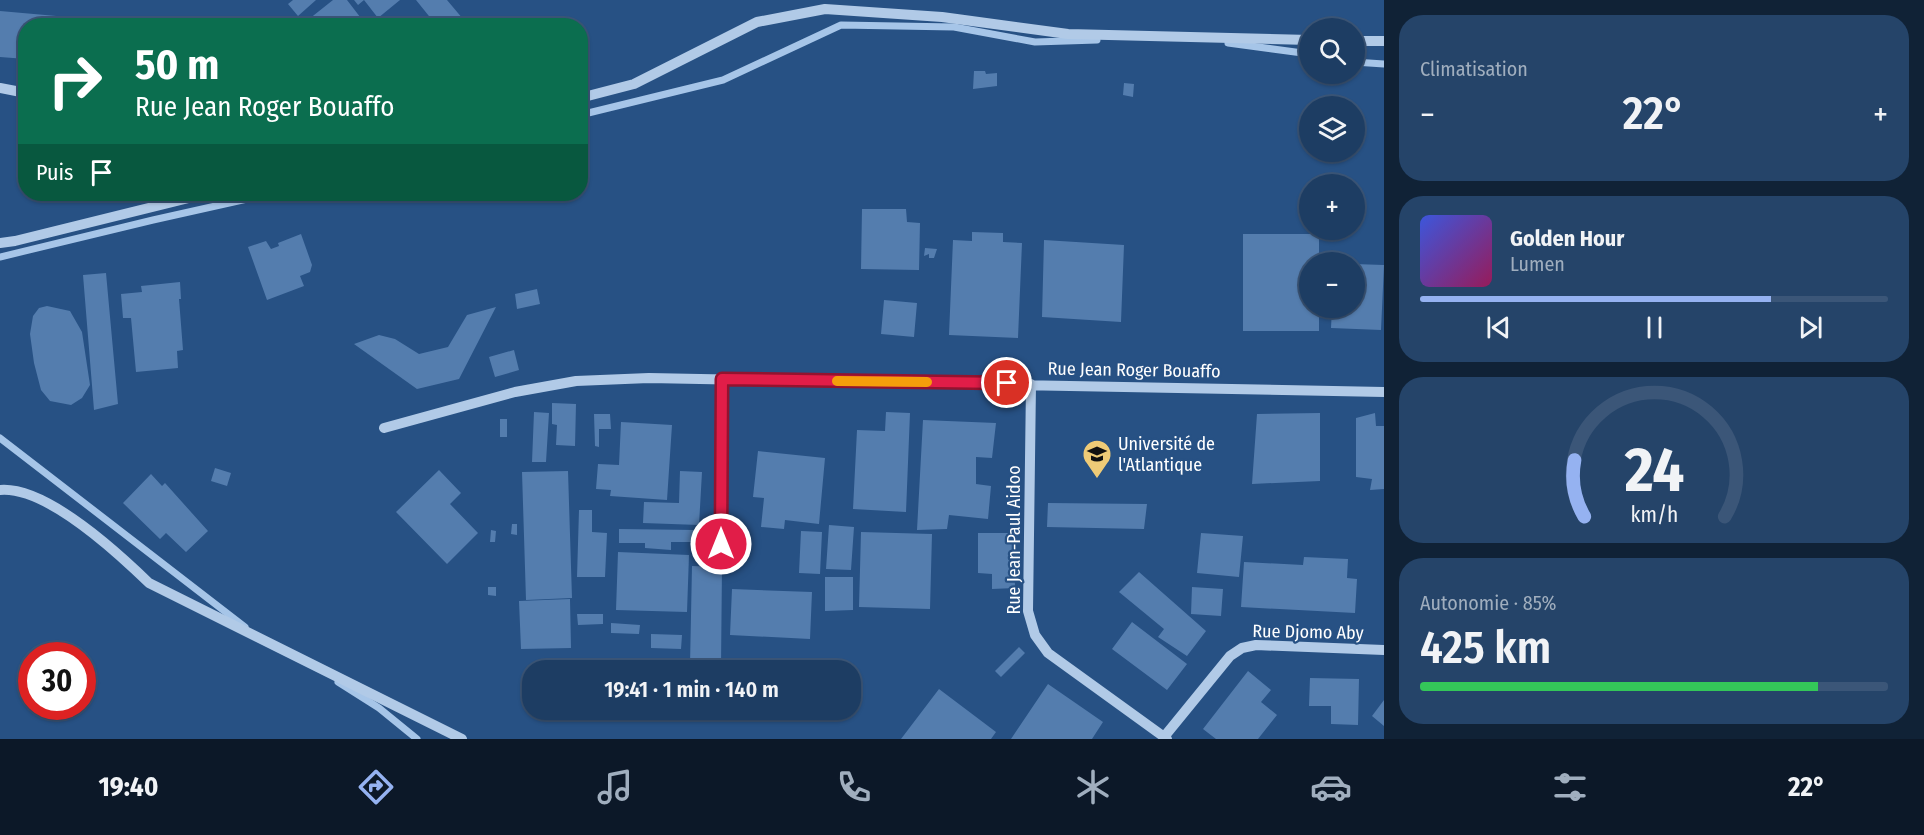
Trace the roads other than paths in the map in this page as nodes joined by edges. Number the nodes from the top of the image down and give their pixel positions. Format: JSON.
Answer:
{"nodes":[{"id":1,"x":1299,"y":40,"type":"edge"},
{"id":2,"x":1365,"y":41,"type":"edge"},
{"id":3,"x":1384,"y":41,"type":"edge"},
{"id":4,"x":0,"y":88,"type":"edge"},
{"id":5,"x":18,"y":91,"type":"edge"},
{"id":6,"x":588,"y":96,"type":"edge"},
{"id":7,"x":177,"y":201,"type":"edge"},
{"id":8,"x":0,"y":243,"type":"edge"},
{"id":9,"x":722,"y":379,"type":"junction"},
{"id":10,"x":1031,"y":384,"type":"junction"},
{"id":11,"x":1384,"y":392,"type":"edge"},
{"id":12,"x":384,"y":428,"type":"dead end"},
{"id":13,"x":0,"y":490,"type":"edge"},
{"id":14,"x":721,"y":544,"type":"dead end"},
{"id":15,"x":1384,"y":650,"type":"edge"},
{"id":16,"x":1165,"y":738,"type":"edge"},
{"id":17,"x":462,"y":739,"type":"edge"}],
"edges":[{"from":1,"to":6,"type":"street"},
{"from":2,"to":3,"type":"street"},
{"from":4,"to":5,"type":"street"},
{"from":7,"to":8,"type":"street"},
{"from":9,"to":10,"type":"street","name":"Rue Jean Roger Bouaffo"},
{"from":9,"to":12,"type":"street","name":"Rue Jean Roger Bouaffo"},
{"from":9,"to":14,"type":"street"},
{"from":10,"to":11,"type":"street","name":"Rue Jean Roger Bouaffo"},
{"from":10,"to":16,"type":"street","name":"Rue Jean-Paul Aidoo"},
{"from":13,"to":17,"type":"street"},
{"from":15,"to":16,"type":"street","name":"Rue Djomo Aby"}]}
